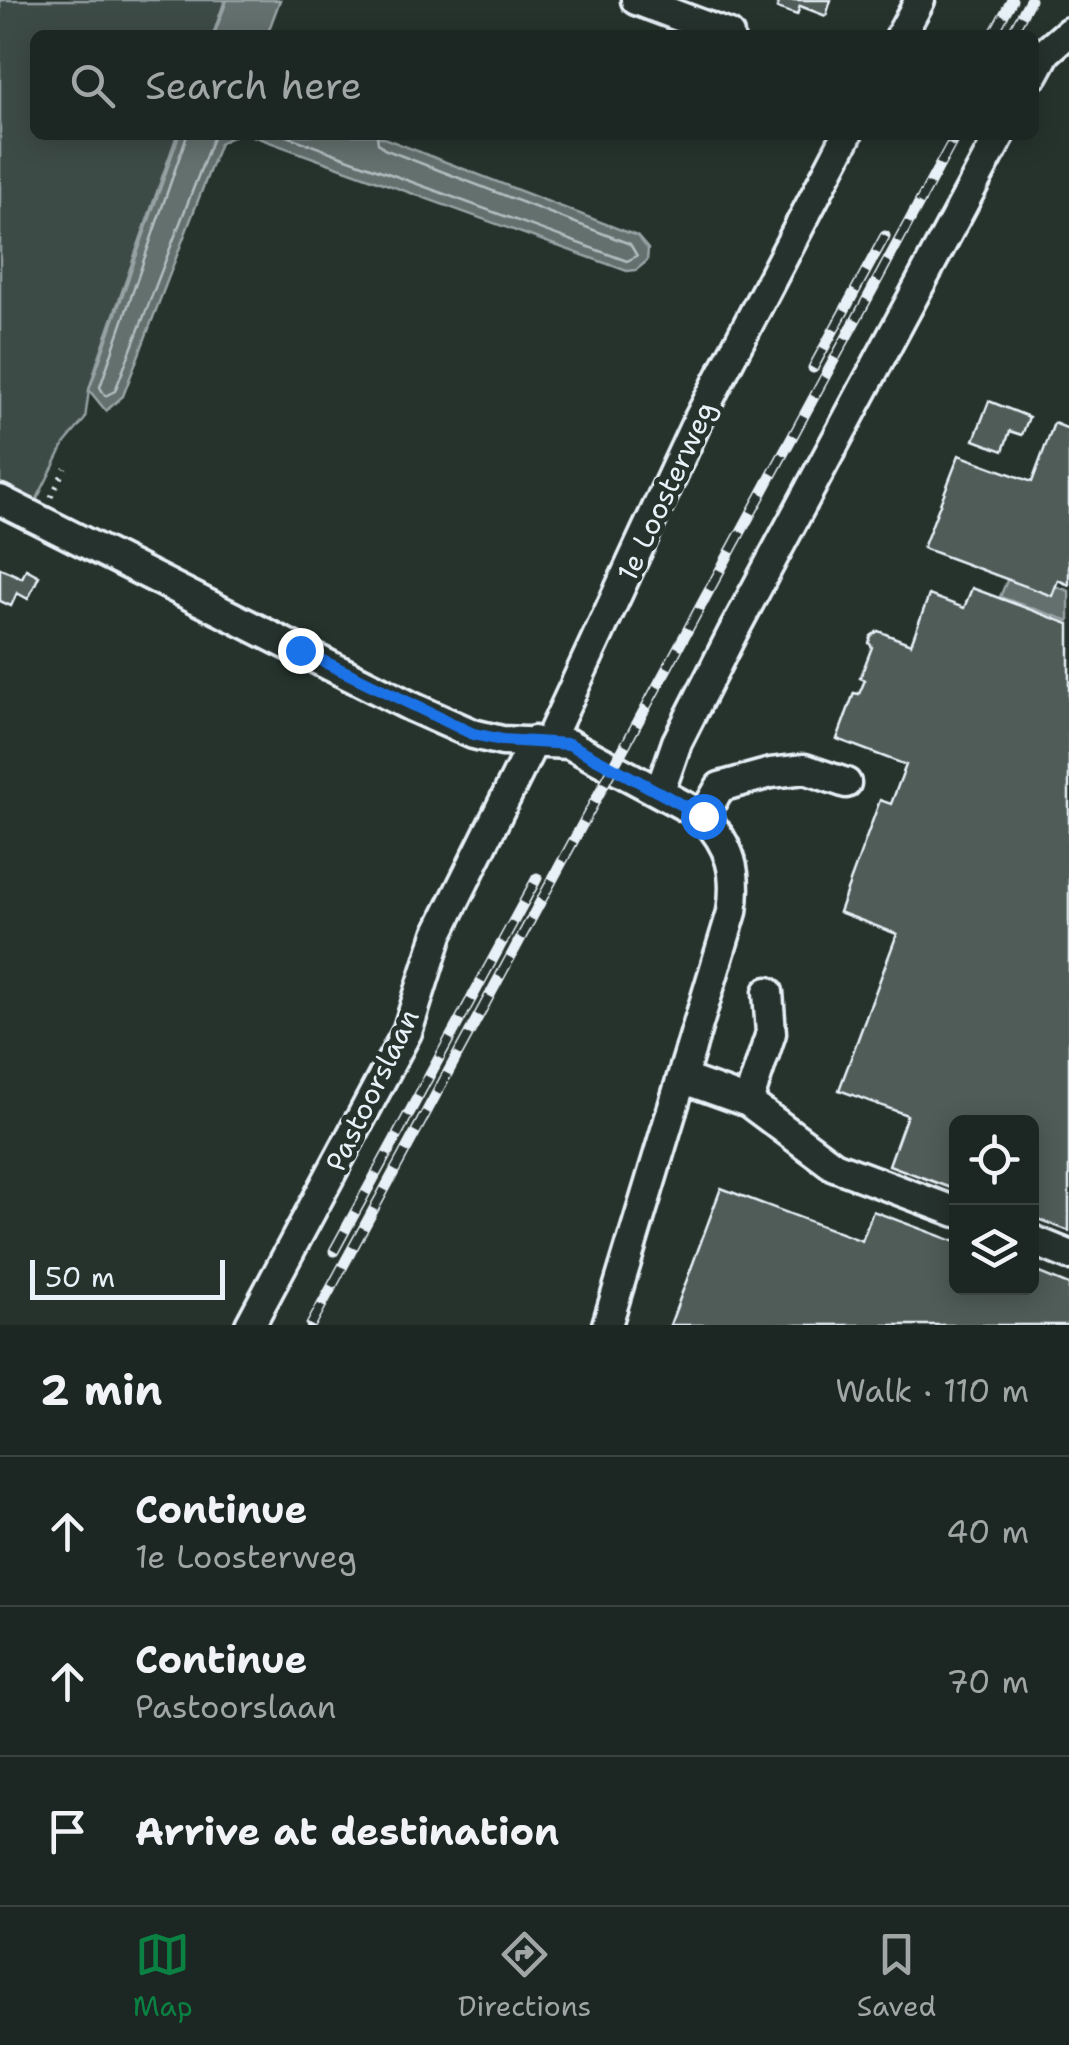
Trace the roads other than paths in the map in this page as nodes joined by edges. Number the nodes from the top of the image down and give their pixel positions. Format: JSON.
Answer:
{"nodes":[{"id":1,"x":636,"y":0,"type":"edge"},
{"id":2,"x":920,"y":0,"type":"edge"},
{"id":3,"x":716,"y":30,"type":"edge"},
{"id":4,"x":904,"y":30,"type":"edge"},
{"id":5,"x":1069,"y":32,"type":"edge"},
{"id":6,"x":1039,"y":65,"type":"edge"},
{"id":7,"x":844,"y":140,"type":"edge"},
{"id":8,"x":997,"y":140,"type":"edge"},
{"id":9,"x":0,"y":500,"type":"edge"},
{"id":10,"x":541,"y":741,"type":"junction"},
{"id":11,"x":846,"y":783,"type":"dead end"},
{"id":12,"x":660,"y":791,"type":"junction"},
{"id":13,"x":703,"y":816,"type":"junction"},
{"id":14,"x":768,"y":992,"type":"dead end"},
{"id":15,"x":684,"y":1079,"type":"junction"},
{"id":16,"x":748,"y":1102,"type":"junction"},
{"id":17,"x":949,"y":1209,"type":"edge"},
{"id":18,"x":1039,"y":1243,"type":"edge"},
{"id":19,"x":1069,"y":1255,"type":"edge"},
{"id":20,"x":250,"y":1325,"type":"edge"},
{"id":21,"x":606,"y":1325,"type":"edge"}],
"edges":[{"from":1,"to":3,"type":"street"},
{"from":2,"to":4,"type":"street"},
{"from":5,"to":6,"type":"street"},
{"from":7,"to":10,"type":"street","name":"1e Loosterweg"},
{"from":8,"to":12,"type":"street"},
{"from":9,"to":10,"type":"street"},
{"from":10,"to":12,"type":"street"},
{"from":10,"to":20,"type":"street","name":"Pastoorslaan"},
{"from":11,"to":13,"type":"street"},
{"from":12,"to":13,"type":"street"},
{"from":13,"to":15,"type":"street"},
{"from":14,"to":16,"type":"street"},
{"from":15,"to":16,"type":"street"},
{"from":15,"to":21,"type":"street"},
{"from":16,"to":17,"type":"street"},
{"from":18,"to":19,"type":"street"}]}
